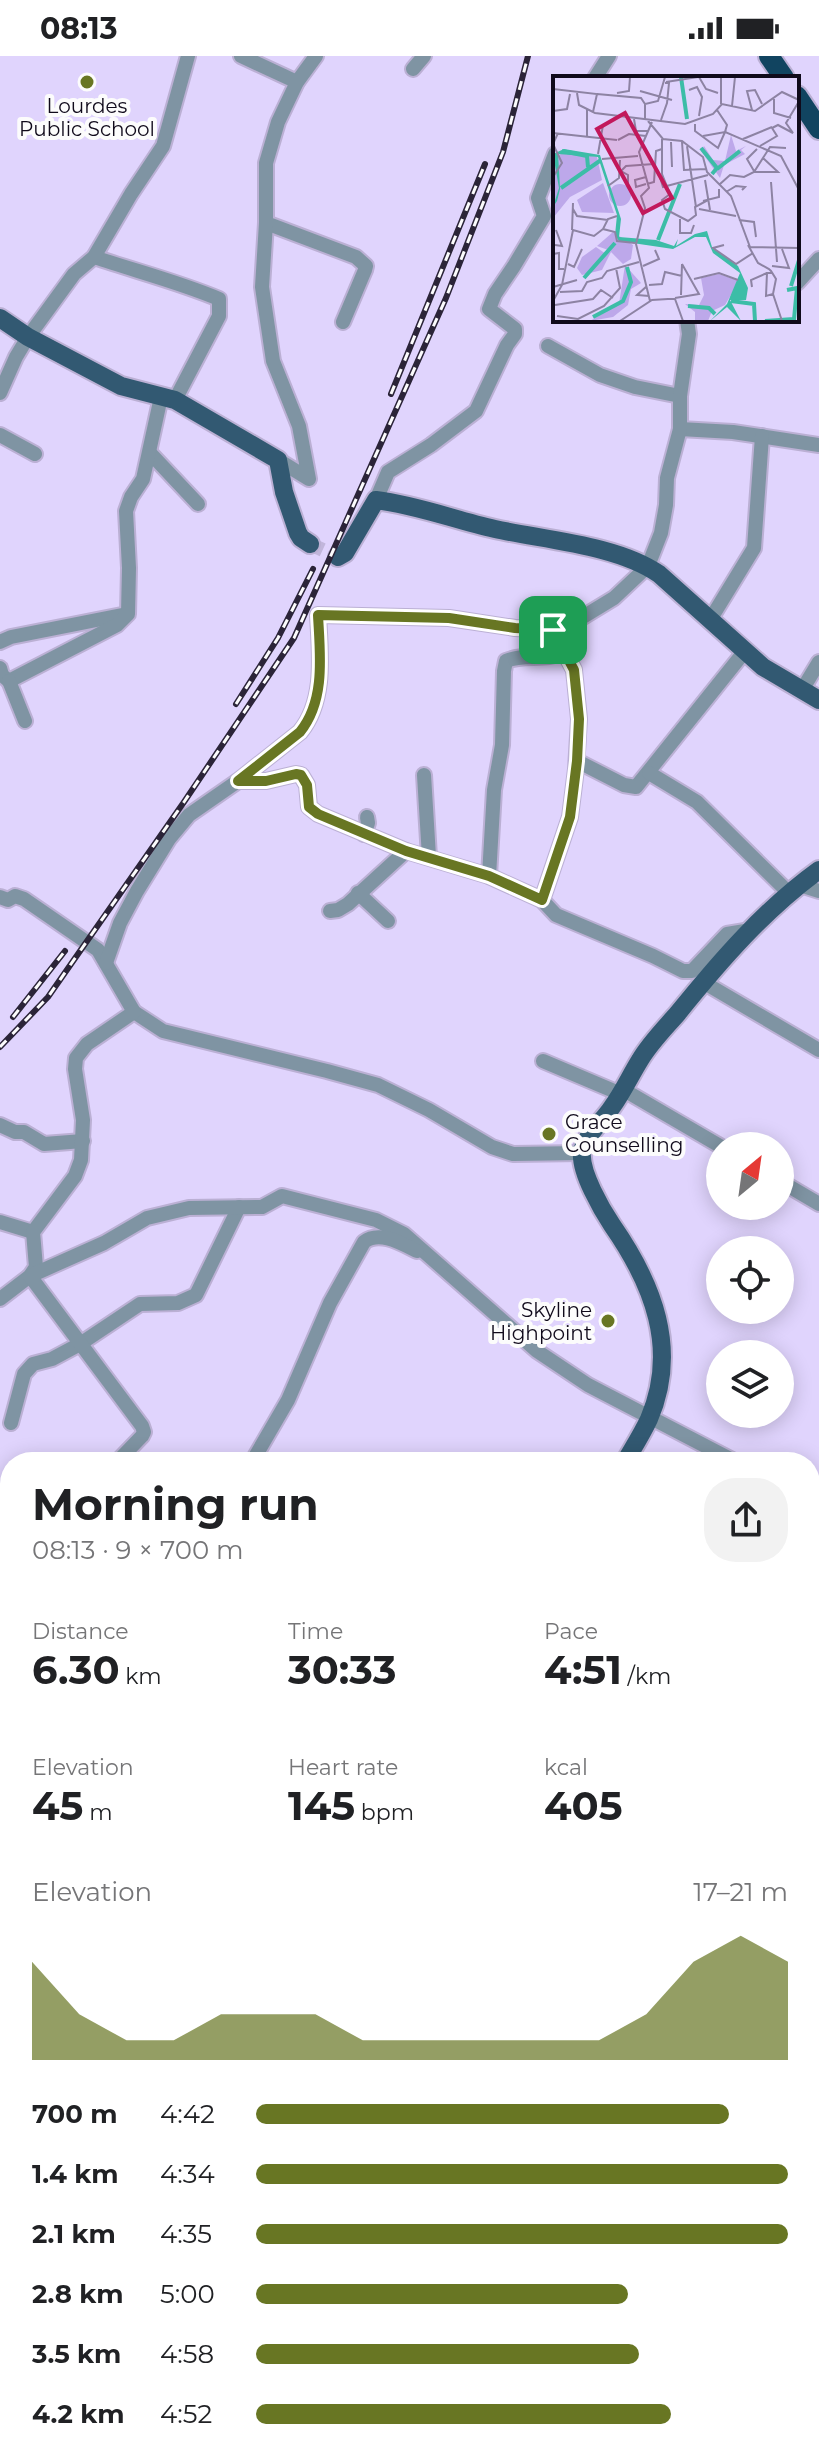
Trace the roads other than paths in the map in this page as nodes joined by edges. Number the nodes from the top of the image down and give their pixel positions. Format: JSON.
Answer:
{"nodes":[{"id":1,"x":188,"y":56,"type":"edge"},
{"id":2,"x":241,"y":56,"type":"edge"},
{"id":3,"x":316,"y":56,"type":"edge"},
{"id":4,"x":424,"y":56,"type":"edge"},
{"id":5,"x":609,"y":56,"type":"edge"},
{"id":6,"x":413,"y":69,"type":"dead end"},
{"id":7,"x":596,"y":76,"type":"edge"},
{"id":8,"x":297,"y":82,"type":"junction"},
{"id":9,"x":800,"y":106,"type":"edge"},
{"id":10,"x":819,"y":129,"type":"edge"},
{"id":11,"x":553,"y":159,"type":"edge"},
{"id":12,"x":266,"y":223,"type":"junction"},
{"id":13,"x":94,"y":257,"type":"junction"},
{"id":14,"x":819,"y":259,"type":"edge"},
{"id":15,"x":799,"y":281,"type":"edge"},
{"id":16,"x":0,"y":318,"type":"edge"},
{"id":17,"x":343,"y":322,"type":"dead end"},
{"id":18,"x":687,"y":322,"type":"edge"},
{"id":19,"x":28,"y":337,"type":"junction"},
{"id":20,"x":548,"y":346,"type":"dead end"},
{"id":21,"x":0,"y":393,"type":"edge"},
{"id":22,"x":680,"y":396,"type":"junction"},
{"id":23,"x":168,"y":398,"type":"junction"},
{"id":24,"x":680,"y":429,"type":"junction"},
{"id":25,"x":0,"y":435,"type":"edge"},
{"id":26,"x":762,"y":436,"type":"junction"},
{"id":27,"x":819,"y":445,"type":"edge"},
{"id":28,"x":150,"y":453,"type":"junction"},
{"id":29,"x":35,"y":454,"type":"dead end"},
{"id":30,"x":278,"y":460,"type":"junction"},
{"id":31,"x":376,"y":500,"type":"junction"},
{"id":32,"x":198,"y":504,"type":"dead end"},
{"id":33,"x":310,"y":544,"type":"tunnel mouth"},
{"id":34,"x":338,"y":557,"type":"dead end"},
{"id":35,"x":648,"y":566,"type":"junction"},
{"id":36,"x":128,"y":614,"type":"junction"},
{"id":37,"x":710,"y":620,"type":"junction"},
{"id":38,"x":553,"y":630,"type":"junction"},
{"id":39,"x":0,"y":642,"type":"edge"},
{"id":40,"x":745,"y":651,"type":"junction"},
{"id":41,"x":564,"y":652,"type":"junction"},
{"id":42,"x":819,"y":662,"type":"edge"},
{"id":43,"x":0,"y":668,"type":"edge"},
{"id":44,"x":9,"y":681,"type":"junction"},
{"id":45,"x":802,"y":690,"type":"junction"},
{"id":46,"x":819,"y":700,"type":"edge"},
{"id":47,"x":25,"y":721,"type":"dead end"},
{"id":48,"x":577,"y":761,"type":"junction"},
{"id":49,"x":649,"y":773,"type":"junction"},
{"id":50,"x":424,"y":775,"type":"dead end"},
{"id":51,"x":238,"y":781,"type":"junction"},
{"id":52,"x":367,"y":817,"type":"dead end"},
{"id":53,"x":364,"y":834,"type":"junction"},
{"id":54,"x":406,"y":851,"type":"junction"},
{"id":55,"x":429,"y":857,"type":"junction"},
{"id":56,"x":819,"y":870,"type":"edge"},
{"id":57,"x":489,"y":876,"type":"junction"},
{"id":58,"x":795,"y":889,"type":"junction"},
{"id":59,"x":819,"y":891,"type":"edge"},
{"id":60,"x":358,"y":893,"type":"junction"},
{"id":61,"x":542,"y":900,"type":"junction"},
{"id":62,"x":3,"y":901,"type":"edge"},
{"id":63,"x":330,"y":911,"type":"dead end"},
{"id":64,"x":388,"y":921,"type":"dead end"},
{"id":65,"x":751,"y":930,"type":"junction"},
{"id":66,"x":106,"y":963,"type":"junction"},
{"id":67,"x":703,"y":982,"type":"junction"},
{"id":68,"x":134,"y":1012,"type":"junction"},
{"id":69,"x":819,"y":1050,"type":"edge"},
{"id":70,"x":543,"y":1061,"type":"dead end"},
{"id":71,"x":622,"y":1092,"type":"junction"},
{"id":72,"x":0,"y":1125,"type":"edge"},
{"id":73,"x":706,"y":1138,"type":"edge"},
{"id":74,"x":83,"y":1141,"type":"junction"},
{"id":75,"x":582,"y":1153,"type":"junction"},
{"id":76,"x":794,"y":1189,"type":"edge"},
{"id":77,"x":819,"y":1204,"type":"edge"},
{"id":78,"x":239,"y":1207,"type":"junction"},
{"id":79,"x":0,"y":1222,"type":"edge"},
{"id":80,"x":33,"y":1232,"type":"junction"},
{"id":81,"x":428,"y":1257,"type":"junction"},
{"id":82,"x":30,"y":1276,"type":"junction"},
{"id":83,"x":0,"y":1299,"type":"edge"},
{"id":84,"x":80,"y":1344,"type":"junction"},
{"id":85,"x":650,"y":1417,"type":"junction"},
{"id":86,"x":11,"y":1423,"type":"dead end"},
{"id":87,"x":127,"y":1452,"type":"edge"},
{"id":88,"x":258,"y":1452,"type":"edge"},
{"id":89,"x":631,"y":1452,"type":"edge"},
{"id":90,"x":717,"y":1452,"type":"edge"}],
"edges":[{"from":1,"to":13,"type":"street"},
{"from":2,"to":8,"type":"street"},
{"from":3,"to":8,"type":"street"},
{"from":4,"to":6,"type":"street"},
{"from":5,"to":7,"type":"street"},
{"from":8,"to":12,"type":"street"},
{"from":9,"to":10,"type":"highway"},
{"from":11,"to":31,"type":"street"},
{"from":12,"to":17,"type":"street"},
{"from":12,"to":30,"type":"street"},
{"from":13,"to":19,"type":"street"},
{"from":13,"to":23,"type":"street"},
{"from":14,"to":15,"type":"street"},
{"from":16,"to":19,"type":"main road"},
{"from":18,"to":22,"type":"street"},
{"from":19,"to":21,"type":"street"},
{"from":19,"to":23,"type":"main road"},
{"from":20,"to":22,"type":"street"},
{"from":22,"to":24,"type":"street"},
{"from":23,"to":28,"type":"street"},
{"from":23,"to":30,"type":"main road"},
{"from":24,"to":26,"type":"street"},
{"from":24,"to":35,"type":"street"},
{"from":25,"to":29,"type":"street"},
{"from":26,"to":27,"type":"street"},
{"from":26,"to":37,"type":"street"},
{"from":28,"to":32,"type":"street"},
{"from":28,"to":36,"type":"street"},
{"from":30,"to":33,"type":"main road"},
{"from":31,"to":34,"type":"main road"},
{"from":31,"to":35,"type":"main road"},
{"from":35,"to":37,"type":"main road"},
{"from":35,"to":38,"type":"street"},
{"from":36,"to":39,"type":"street"},
{"from":36,"to":44,"type":"street"},
{"from":37,"to":40,"type":"main road"},
{"from":38,"to":41,"type":"street"},
{"from":38,"to":51,"type":"street"},
{"from":40,"to":45,"type":"main road"},
{"from":40,"to":49,"type":"street"},
{"from":41,"to":48,"type":"street"},
{"from":41,"to":57,"type":"street"},
{"from":42,"to":45,"type":"street"},
{"from":43,"to":44,"type":"street"},
{"from":44,"to":47,"type":"street"},
{"from":45,"to":46,"type":"main road"},
{"from":48,"to":49,"type":"street"},
{"from":48,"to":61,"type":"street"},
{"from":49,"to":58,"type":"street"},
{"from":50,"to":55,"type":"street"},
{"from":51,"to":53,"type":"street"},
{"from":51,"to":66,"type":"street"},
{"from":52,"to":53,"type":"street"},
{"from":53,"to":54,"type":"street"},
{"from":54,"to":55,"type":"street"},
{"from":54,"to":60,"type":"street"},
{"from":55,"to":57,"type":"street"},
{"from":56,"to":58,"type":"main road"},
{"from":57,"to":61,"type":"street"},
{"from":58,"to":59,"type":"street"},
{"from":58,"to":65,"type":"main road"},
{"from":60,"to":63,"type":"street"},
{"from":60,"to":64,"type":"street"},
{"from":61,"to":65,"type":"street"},
{"from":62,"to":66,"type":"street"},
{"from":65,"to":67,"type":"main road"},
{"from":66,"to":68,"type":"street"},
{"from":67,"to":69,"type":"street"},
{"from":67,"to":71,"type":"main road"},
{"from":68,"to":74,"type":"street"},
{"from":68,"to":75,"type":"street"},
{"from":70,"to":71,"type":"street"},
{"from":71,"to":73,"type":"street"},
{"from":71,"to":75,"type":"main road"},
{"from":72,"to":74,"type":"street"},
{"from":74,"to":80,"type":"street"},
{"from":75,"to":85,"type":"main road"},
{"from":76,"to":77,"type":"street"},
{"from":78,"to":81,"type":"street"},
{"from":78,"to":82,"type":"street"},
{"from":78,"to":84,"type":"street"},
{"from":79,"to":80,"type":"street"},
{"from":80,"to":82,"type":"street"},
{"from":81,"to":85,"type":"street"},
{"from":81,"to":88,"type":"street"},
{"from":82,"to":83,"type":"street"},
{"from":82,"to":84,"type":"street"},
{"from":84,"to":86,"type":"street"},
{"from":84,"to":87,"type":"street"},
{"from":85,"to":89,"type":"main road"},
{"from":85,"to":90,"type":"street"}]}
